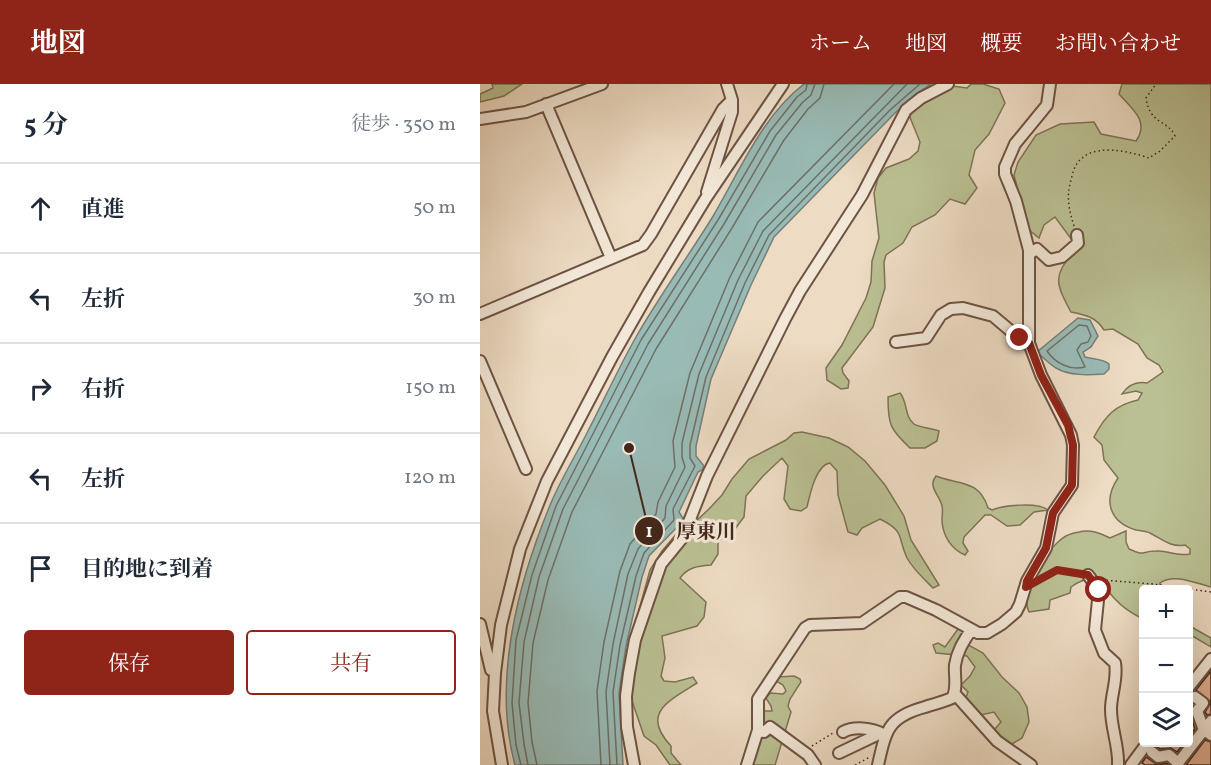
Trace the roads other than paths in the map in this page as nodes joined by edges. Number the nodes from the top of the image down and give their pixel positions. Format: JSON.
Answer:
{"nodes":[{"id":1,"x":602,"y":84,"type":"edge"},
{"id":2,"x":727,"y":84,"type":"edge"},
{"id":3,"x":783,"y":84,"type":"edge"},
{"id":4,"x":948,"y":84,"type":"edge"},
{"id":5,"x":1050,"y":84,"type":"edge"},
{"id":6,"x":732,"y":100,"type":"junction"},
{"id":7,"x":546,"y":104,"type":"junction"},
{"id":8,"x":480,"y":119,"type":"edge"},
{"id":9,"x":706,"y":198,"type":"junction"},
{"id":10,"x":1077,"y":235,"type":"road end"},
{"id":11,"x":1029,"y":254,"type":"junction"},
{"id":12,"x":611,"y":258,"type":"junction"},
{"id":13,"x":480,"y":314,"type":"edge"},
{"id":14,"x":896,"y":342,"type":"dead end"},
{"id":15,"x":1029,"y":343,"type":"junction"},
{"id":16,"x":480,"y":361,"type":"edge"},
{"id":17,"x":526,"y":468,"type":"dead end"},
{"id":18,"x":1088,"y":575,"type":"road end"},
{"id":19,"x":480,"y":624,"type":"edge"},
{"id":20,"x":971,"y":630,"type":"junction"},
{"id":21,"x":1211,"y":658,"type":"edge"},
{"id":22,"x":494,"y":685,"type":"junction"},
{"id":23,"x":1193,"y":691,"type":"edge"},
{"id":24,"x":955,"y":694,"type":"junction"},
{"id":25,"x":1193,"y":694,"type":"edge"},
{"id":26,"x":1209,"y":729,"type":"edge"},
{"id":27,"x":758,"y":730,"type":"junction"},
{"id":28,"x":843,"y":732,"type":"road end"},
{"id":29,"x":883,"y":734,"type":"junction"},
{"id":30,"x":1150,"y":747,"type":"edge"},
{"id":31,"x":1193,"y":747,"type":"edge"},
{"id":32,"x":1193,"y":747,"type":"edge"},
{"id":33,"x":839,"y":753,"type":"dead end"},
{"id":34,"x":879,"y":760,"type":"edge"},
{"id":35,"x":1135,"y":764,"type":"edge"},
{"id":36,"x":502,"y":765,"type":"edge"},
{"id":37,"x":634,"y":765,"type":"edge"},
{"id":38,"x":747,"y":765,"type":"edge"},
{"id":39,"x":815,"y":765,"type":"edge"},
{"id":40,"x":1032,"y":765,"type":"edge"},
{"id":41,"x":1118,"y":765,"type":"edge"}],
"edges":[{"from":1,"to":7,"type":"street"},
{"from":2,"to":6,"type":"street"},
{"from":3,"to":9,"type":"street"},
{"from":4,"to":37,"type":"street"},
{"from":5,"to":11,"type":"street"},
{"from":6,"to":9,"type":"street"},
{"from":6,"to":12,"type":"street"},
{"from":7,"to":8,"type":"street"},
{"from":7,"to":12,"type":"street"},
{"from":9,"to":22,"type":"street"},
{"from":10,"to":11,"type":"street"},
{"from":11,"to":15,"type":"street"},
{"from":12,"to":13,"type":"street"},
{"from":14,"to":15,"type":"street"},
{"from":15,"to":20,"type":"street"},
{"from":16,"to":17,"type":"street"},
{"from":18,"to":41,"type":"street"},
{"from":19,"to":22,"type":"street"},
{"from":20,"to":24,"type":"street"},
{"from":20,"to":27,"type":"street"},
{"from":21,"to":23,"type":"street"},
{"from":22,"to":36,"type":"street"},
{"from":24,"to":29,"type":"street"},
{"from":24,"to":40,"type":"street"},
{"from":25,"to":26,"type":"street"},
{"from":26,"to":31,"type":"street"},
{"from":27,"to":38,"type":"street"},
{"from":27,"to":39,"type":"street"},
{"from":28,"to":29,"type":"street"},
{"from":29,"to":33,"type":"street"},
{"from":29,"to":34,"type":"street"},
{"from":30,"to":32,"type":"street"},
{"from":30,"to":35,"type":"street"}]}
